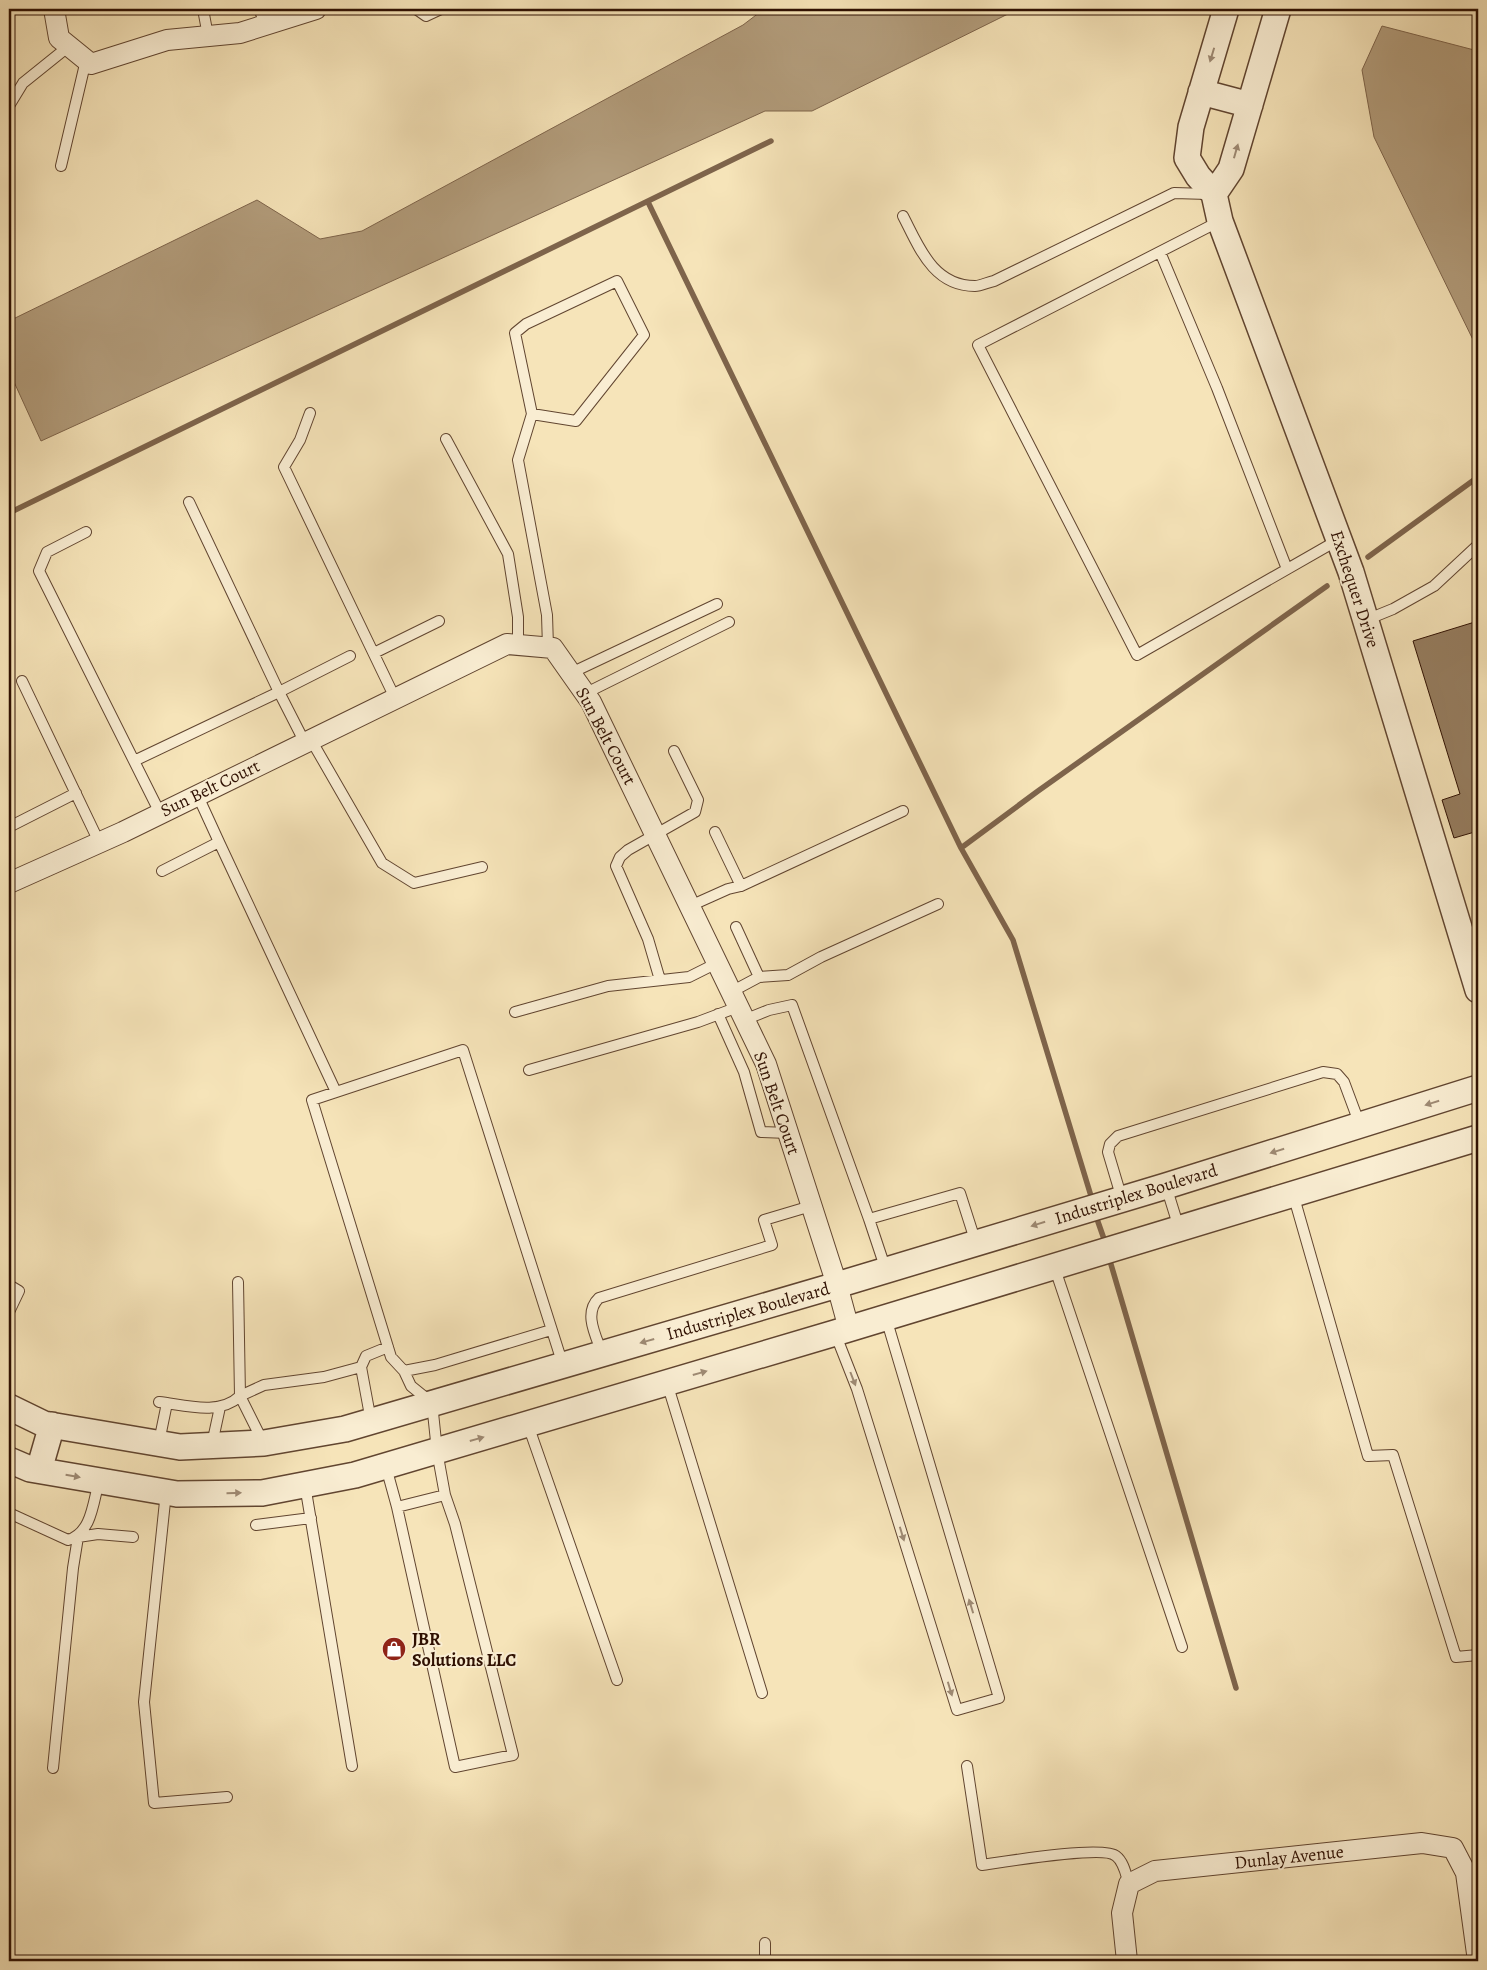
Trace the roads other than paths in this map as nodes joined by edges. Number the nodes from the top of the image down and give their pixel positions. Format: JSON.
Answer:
{"nodes":[{"id":1,"x":54,"y":9,"type":"edge"},
{"id":2,"x":203,"y":9,"type":"edge"},
{"id":3,"x":316,"y":9,"type":"edge"},
{"id":4,"x":416,"y":9,"type":"edge"},
{"id":5,"x":441,"y":9,"type":"edge"},
{"id":6,"x":1226,"y":9,"type":"edge"},
{"id":7,"x":1278,"y":9,"type":"edge"},
{"id":8,"x":263,"y":17,"type":"edge"},
{"id":9,"x":208,"y":36,"type":"junction"},
{"id":10,"x":69,"y":46,"type":"junction"},
{"id":11,"x":86,"y":60,"type":"junction"},
{"id":12,"x":1201,"y":92,"type":"junction"},
{"id":13,"x":1250,"y":105,"type":"junction"},
{"id":14,"x":9,"y":106,"type":"edge"},
{"id":15,"x":61,"y":166,"type":"dead end"},
{"id":16,"x":1214,"y":194,"type":"junction"},
{"id":17,"x":903,"y":216,"type":"dead end"},
{"id":18,"x":1220,"y":221,"type":"junction"},
{"id":19,"x":1160,"y":252,"type":"junction"},
{"id":20,"x":310,"y":413,"type":"dead end"},
{"id":21,"x":532,"y":414,"type":"junction"},
{"id":22,"x":446,"y":439,"type":"dead end"},
{"id":23,"x":189,"y":502,"type":"dead end"},
{"id":24,"x":86,"y":532,"type":"dead end"},
{"id":25,"x":1339,"y":540,"type":"junction"},
{"id":26,"x":1478,"y":545,"type":"edge"},
{"id":27,"x":1287,"y":569,"type":"junction"},
{"id":28,"x":716,"y":604,"type":"dead end"},
{"id":29,"x":1366,"y":620,"type":"junction"},
{"id":30,"x":440,"y":621,"type":"dead end"},
{"id":31,"x":729,"y":622,"type":"dead end"},
{"id":32,"x":518,"y":645,"type":"junction"},
{"id":33,"x":548,"y":647,"type":"junction"},
{"id":34,"x":374,"y":653,"type":"junction"},
{"id":35,"x":350,"y":656,"type":"dead end"},
{"id":36,"x":571,"y":673,"type":"junction"},
{"id":37,"x":22,"y":682,"type":"dead end"},
{"id":38,"x":279,"y":692,"type":"junction"},
{"id":39,"x":586,"y":693,"type":"junction"},
{"id":40,"x":395,"y":698,"type":"junction"},
{"id":41,"x":307,"y":740,"type":"junction"},
{"id":42,"x":674,"y":751,"type":"dead end"},
{"id":43,"x":134,"y":761,"type":"junction"},
{"id":44,"x":76,"y":793,"type":"junction"},
{"id":45,"x":198,"y":794,"type":"junction"},
{"id":46,"x":903,"y":811,"type":"dead end"},
{"id":47,"x":160,"y":813,"type":"junction"},
{"id":48,"x":9,"y":827,"type":"edge"},
{"id":49,"x":715,"y":832,"type":"dead end"},
{"id":50,"x":656,"y":835,"type":"junction"},
{"id":51,"x":99,"y":842,"type":"junction"},
{"id":52,"x":219,"y":842,"type":"junction"},
{"id":53,"x":482,"y":867,"type":"dead end"},
{"id":54,"x":162,"y":871,"type":"dead end"},
{"id":55,"x":9,"y":883,"type":"edge"},
{"id":56,"x":741,"y":886,"type":"junction"},
{"id":57,"x":938,"y":904,"type":"dead end"},
{"id":58,"x":690,"y":906,"type":"junction"},
{"id":59,"x":736,"y":927,"type":"dead end"},
{"id":60,"x":718,"y":963,"type":"junction"},
{"id":61,"x":759,"y":977,"type":"junction"},
{"id":62,"x":660,"y":980,"type":"junction"},
{"id":63,"x":1478,"y":990,"type":"edge"},
{"id":64,"x":738,"y":1006,"type":"junction"},
{"id":65,"x":515,"y":1012,"type":"dead end"},
{"id":66,"x":718,"y":1014,"type":"junction"},
{"id":67,"x":529,"y":1070,"type":"dead end"},
{"id":68,"x":1478,"y":1088,"type":"edge"},
{"id":69,"x":336,"y":1092,"type":"junction"},
{"id":70,"x":1360,"y":1125,"type":"junction"},
{"id":71,"x":788,"y":1133,"type":"junction"},
{"id":72,"x":1478,"y":1138,"type":"edge"},
{"id":73,"x":1166,"y":1186,"type":"junction"},
{"id":74,"x":1293,"y":1194,"type":"junction"},
{"id":75,"x":1122,"y":1199,"type":"junction"},
{"id":76,"x":811,"y":1206,"type":"junction"},
{"id":77,"x":869,"y":1219,"type":"junction"},
{"id":78,"x":1179,"y":1228,"type":"junction"},
{"id":79,"x":976,"y":1243,"type":"junction"},
{"id":80,"x":1054,"y":1266,"type":"junction"},
{"id":81,"x":886,"y":1270,"type":"junction"},
{"id":82,"x":238,"y":1282,"type":"dead end"},
{"id":83,"x":9,"y":1285,"type":"edge"},
{"id":84,"x":837,"y":1285,"type":"junction"},
{"id":85,"x":9,"y":1312,"type":"edge"},
{"id":86,"x":886,"y":1318,"type":"junction"},
{"id":87,"x":550,"y":1330,"type":"junction"},
{"id":88,"x":842,"y":1331,"type":"junction"},
{"id":89,"x":388,"y":1347,"type":"junction"},
{"id":90,"x":602,"y":1354,"type":"junction"},
{"id":91,"x":563,"y":1365,"type":"junction"},
{"id":92,"x":362,"y":1367,"type":"junction"},
{"id":93,"x":404,"y":1371,"type":"junction"},
{"id":94,"x":667,"y":1383,"type":"junction"},
{"id":95,"x":240,"y":1396,"type":"junction"},
{"id":96,"x":432,"y":1403,"type":"junction"},
{"id":97,"x":9,"y":1407,"type":"edge"},
{"id":98,"x":220,"y":1407,"type":"junction"},
{"id":99,"x":371,"y":1421,"type":"junction"},
{"id":100,"x":528,"y":1424,"type":"junction"},
{"id":101,"x":52,"y":1425,"type":"junction"},
{"id":102,"x":264,"y":1442,"type":"junction"},
{"id":103,"x":158,"y":1444,"type":"junction"},
{"id":104,"x":212,"y":1445,"type":"junction"},
{"id":105,"x":437,"y":1451,"type":"junction"},
{"id":106,"x":9,"y":1460,"type":"edge"},
{"id":107,"x":386,"y":1466,"type":"junction"},
{"id":108,"x":39,"y":1470,"type":"junction"},
{"id":109,"x":99,"y":1481,"type":"junction"},
{"id":110,"x":305,"y":1484,"type":"junction"},
{"id":111,"x":166,"y":1492,"type":"junction"},
{"id":112,"x":445,"y":1495,"type":"junction"},
{"id":113,"x":397,"y":1508,"type":"junction"},
{"id":114,"x":9,"y":1514,"type":"edge"},
{"id":115,"x":310,"y":1518,"type":"junction"},
{"id":116,"x":256,"y":1525,"type":"dead end"},
{"id":117,"x":78,"y":1537,"type":"junction"},
{"id":118,"x":133,"y":1537,"type":"dead end"},
{"id":119,"x":1182,"y":1647,"type":"dead end"},
{"id":120,"x":1478,"y":1655,"type":"edge"},
{"id":121,"x":617,"y":1680,"type":"dead end"},
{"id":122,"x":762,"y":1693,"type":"dead end"},
{"id":123,"x":352,"y":1766,"type":"dead end"},
{"id":124,"x":967,"y":1766,"type":"dead end"},
{"id":125,"x":53,"y":1768,"type":"dead end"},
{"id":126,"x":227,"y":1798,"type":"dead end"},
{"id":127,"x":1129,"y":1884,"type":"junction"},
{"id":128,"x":765,"y":1943,"type":"dead end"},
{"id":129,"x":765,"y":1961,"type":"edge"},
{"id":130,"x":1127,"y":1961,"type":"edge"},
{"id":131,"x":1478,"y":1961,"type":"edge"}],
"edges":[{"from":1,"to":10,"type":"street"},
{"from":2,"to":9,"type":"lane"},
{"from":3,"to":8,"type":"street"},
{"from":4,"to":5,"type":"lane"},
{"from":6,"to":12,"type":"street","one_way":true},
{"from":7,"to":13,"type":"street"},
{"from":8,"to":9,"type":"street"},
{"from":9,"to":11,"type":"street"},
{"from":10,"to":11,"type":"street"},
{"from":10,"to":14,"type":"lane"},
{"from":11,"to":15,"type":"lane"},
{"from":12,"to":13,"type":"street"},
{"from":12,"to":16,"type":"street"},
{"from":16,"to":13,"type":"street","one_way":true},
{"from":16,"to":17,"type":"lane"},
{"from":16,"to":18,"type":"street","name":"Exchequer Drive"},
{"from":18,"to":19,"type":"lane"},
{"from":18,"to":25,"type":"street","name":"Exchequer Drive"},
{"from":19,"to":27,"type":"lane"},
{"from":19,"to":27,"type":"lane"},
{"from":20,"to":34,"type":"lane"},
{"from":21,"to":21,"type":"lane"},
{"from":21,"to":33,"type":"lane"},
{"from":22,"to":32,"type":"lane"},
{"from":23,"to":38,"type":"lane"},
{"from":24,"to":43,"type":"lane"},
{"from":25,"to":27,"type":"lane"},
{"from":25,"to":29,"type":"street","name":"Exchequer Drive"},
{"from":26,"to":29,"type":"lane"},
{"from":28,"to":36,"type":"lane"},
{"from":29,"to":63,"type":"street","name":"Exchequer Drive"},
{"from":30,"to":34,"type":"lane"},
{"from":31,"to":39,"type":"lane"},
{"from":32,"to":33,"type":"street","name":"Sun Belt Court"},
{"from":32,"to":40,"type":"street","name":"Sun Belt Court"},
{"from":33,"to":36,"type":"street","name":"Sun Belt Court"},
{"from":34,"to":40,"type":"lane"},
{"from":35,"to":38,"type":"lane"},
{"from":36,"to":39,"type":"street","name":"Sun Belt Court"},
{"from":37,"to":44,"type":"lane"},
{"from":38,"to":41,"type":"lane"},
{"from":38,"to":43,"type":"lane"},
{"from":39,"to":50,"type":"street","name":"Sun Belt Court"},
{"from":40,"to":41,"type":"street","name":"Sun Belt Court"},
{"from":41,"to":45,"type":"street","name":"Sun Belt Court"},
{"from":41,"to":53,"type":"lane"},
{"from":42,"to":50,"type":"lane"},
{"from":43,"to":47,"type":"lane"},
{"from":44,"to":48,"type":"lane"},
{"from":44,"to":51,"type":"lane"},
{"from":45,"to":47,"type":"street","name":"Sun Belt Court"},
{"from":45,"to":52,"type":"lane"},
{"from":46,"to":56,"type":"lane"},
{"from":47,"to":51,"type":"street","name":"Sun Belt Court"},
{"from":49,"to":56,"type":"lane"},
{"from":50,"to":58,"type":"street","name":"Sun Belt Court"},
{"from":50,"to":62,"type":"lane"},
{"from":51,"to":55,"type":"street","name":"Sun Belt Court"},
{"from":52,"to":54,"type":"lane"},
{"from":52,"to":69,"type":"lane"},
{"from":56,"to":58,"type":"lane"},
{"from":57,"to":61,"type":"lane"},
{"from":58,"to":60,"type":"street","name":"Sun Belt Court"},
{"from":59,"to":61,"type":"lane"},
{"from":60,"to":62,"type":"lane"},
{"from":60,"to":64,"type":"street","name":"Sun Belt Court"},
{"from":61,"to":64,"type":"lane"},
{"from":62,"to":65,"type":"lane"},
{"from":64,"to":66,"type":"lane"},
{"from":64,"to":71,"type":"street","name":"Sun Belt Court"},
{"from":64,"to":77,"type":"lane"},
{"from":66,"to":67,"type":"lane"},
{"from":66,"to":71,"type":"lane"},
{"from":68,"to":70,"type":"street","name":"Industriplex Boulevard","one_way":true},
{"from":69,"to":87,"type":"lane"},
{"from":69,"to":89,"type":"lane"},
{"from":70,"to":73,"type":"street","name":"Industriplex Boulevard","one_way":true},
{"from":70,"to":75,"type":"lane"},
{"from":71,"to":76,"type":"street","name":"Sun Belt Court"},
{"from":72,"to":74,"type":"street"},
{"from":73,"to":75,"type":"street","name":"Industriplex Boulevard"},
{"from":73,"to":78,"type":"lane"},
{"from":74,"to":78,"type":"street"},
{"from":74,"to":120,"type":"lane"},
{"from":75,"to":79,"type":"street","name":"Industriplex Boulevard","one_way":true},
{"from":76,"to":84,"type":"street","name":"Sun Belt Court"},
{"from":76,"to":90,"type":"lane"},
{"from":77,"to":79,"type":"lane"},
{"from":77,"to":81,"type":"lane"},
{"from":78,"to":80,"type":"street"},
{"from":79,"to":81,"type":"street","name":"Industriplex Boulevard"},
{"from":80,"to":86,"type":"street"},
{"from":80,"to":119,"type":"lane"},
{"from":81,"to":84,"type":"street","name":"Industriplex Boulevard"},
{"from":82,"to":95,"type":"lane"},
{"from":83,"to":85,"type":"lane"},
{"from":84,"to":88,"type":"street","name":"Sun Belt Court"},
{"from":84,"to":90,"type":"street","name":"Industriplex Boulevard","one_way":true},
{"from":86,"to":88,"type":"street"},
{"from":88,"to":86,"type":"lane","one_way":true},
{"from":87,"to":91,"type":"lane"},
{"from":87,"to":93,"type":"lane"},
{"from":94,"to":88,"type":"street","one_way":true},
{"from":89,"to":92,"type":"lane"},
{"from":89,"to":93,"type":"lane"},
{"from":90,"to":91,"type":"street","name":"Industriplex Boulevard"},
{"from":91,"to":96,"type":"street","name":"Industriplex Boulevard"},
{"from":92,"to":95,"type":"lane"},
{"from":92,"to":99,"type":"lane"},
{"from":93,"to":96,"type":"lane"},
{"from":94,"to":100,"type":"street"},
{"from":94,"to":122,"type":"lane"},
{"from":95,"to":98,"type":"lane"},
{"from":95,"to":102,"type":"lane"},
{"from":96,"to":99,"type":"street","name":"Industriplex Boulevard"},
{"from":96,"to":105,"type":"lane"},
{"from":97,"to":101,"type":"street","name":"Industriplex Boulevard"},
{"from":98,"to":103,"type":"lane"},
{"from":98,"to":104,"type":"lane"},
{"from":99,"to":102,"type":"street","name":"Industriplex Boulevard"},
{"from":105,"to":100,"type":"street","one_way":true},
{"from":100,"to":121,"type":"lane"},
{"from":101,"to":103,"type":"street","name":"Industriplex Boulevard"},
{"from":101,"to":108,"type":"street"},
{"from":102,"to":104,"type":"street","name":"Industriplex Boulevard"},
{"from":103,"to":104,"type":"street","name":"Industriplex Boulevard"},
{"from":105,"to":107,"type":"street"},
{"from":105,"to":112,"type":"lane"},
{"from":106,"to":108,"type":"street"},
{"from":107,"to":110,"type":"street"},
{"from":107,"to":113,"type":"lane"},
{"from":108,"to":109,"type":"street","one_way":true},
{"from":109,"to":111,"type":"street"},
{"from":109,"to":117,"type":"lane"},
{"from":111,"to":110,"type":"street","one_way":true},
{"from":110,"to":115,"type":"lane"},
{"from":111,"to":126,"type":"lane"},
{"from":112,"to":113,"type":"lane"},
{"from":112,"to":113,"type":"lane"},
{"from":114,"to":117,"type":"lane"},
{"from":115,"to":116,"type":"lane"},
{"from":115,"to":123,"type":"lane"},
{"from":117,"to":118,"type":"lane"},
{"from":117,"to":125,"type":"lane"},
{"from":124,"to":127,"type":"lane"},
{"from":127,"to":130,"type":"street"},
{"from":127,"to":131,"type":"street","name":"Dunlay Avenue"},
{"from":128,"to":129,"type":"lane"}]}
